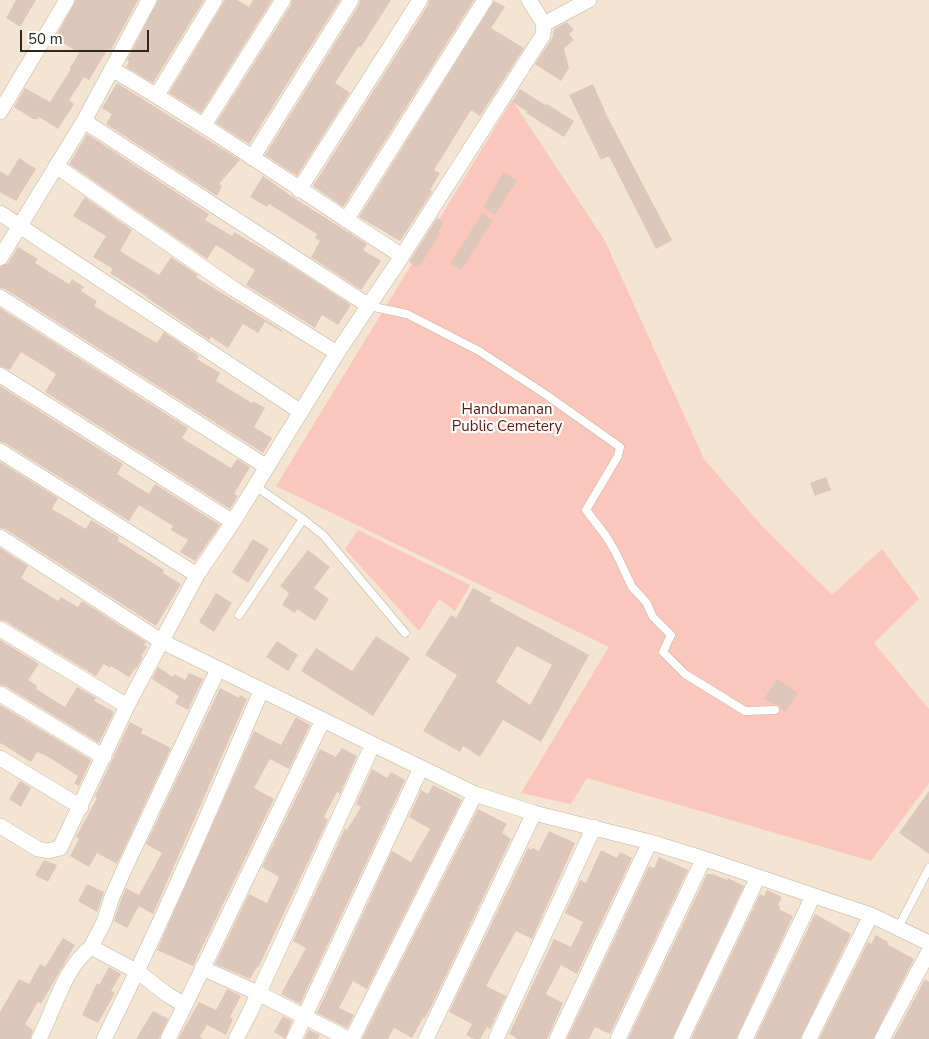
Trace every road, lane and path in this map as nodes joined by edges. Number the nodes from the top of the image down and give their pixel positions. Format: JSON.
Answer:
{"nodes":[{"id":1,"x":67,"y":0,"type":"edge"},
{"id":2,"x":150,"y":0,"type":"edge"},
{"id":3,"x":215,"y":0,"type":"edge"},
{"id":4,"x":283,"y":0,"type":"edge"},
{"id":5,"x":351,"y":0,"type":"edge"},
{"id":6,"x":420,"y":0,"type":"edge"},
{"id":7,"x":485,"y":0,"type":"edge"},
{"id":8,"x":529,"y":0,"type":"edge"},
{"id":9,"x":588,"y":0,"type":"edge"},
{"id":10,"x":544,"y":24,"type":"junction"},
{"id":11,"x":112,"y":69,"type":"junction"},
{"id":12,"x":157,"y":95,"type":"junction"},
{"id":13,"x":0,"y":112,"type":"edge"},
{"id":14,"x":84,"y":121,"type":"junction"},
{"id":15,"x":204,"y":125,"type":"junction"},
{"id":16,"x":252,"y":158,"type":"junction"},
{"id":17,"x":56,"y":166,"type":"junction"},
{"id":18,"x":299,"y":190,"type":"junction"},
{"id":19,"x":0,"y":214,"type":"edge"},
{"id":20,"x":346,"y":220,"type":"junction"},
{"id":21,"x":19,"y":225,"type":"junction"},
{"id":22,"x":402,"y":256,"type":"junction"},
{"id":23,"x":0,"y":258,"type":"edge"},
{"id":24,"x":0,"y":297,"type":"edge"},
{"id":25,"x":369,"y":306,"type":"junction"},
{"id":26,"x":337,"y":353,"type":"junction"},
{"id":27,"x":0,"y":375,"type":"edge"},
{"id":28,"x":301,"y":412,"type":"junction"},
{"id":29,"x":0,"y":451,"type":"edge"},
{"id":30,"x":267,"y":467,"type":"junction"},
{"id":31,"x":255,"y":486,"type":"junction"},
{"id":32,"x":303,"y":519,"type":"junction"},
{"id":33,"x":233,"y":522,"type":"junction"},
{"id":34,"x":0,"y":537,"type":"edge"},
{"id":35,"x":197,"y":576,"type":"junction"},
{"id":36,"x":239,"y":614,"type":"dead end"},
{"id":37,"x":0,"y":629,"type":"edge"},
{"id":38,"x":405,"y":633,"type":"dead end"},
{"id":39,"x":161,"y":641,"type":"junction"},
{"id":40,"x":218,"y":669,"type":"junction"},
{"id":41,"x":261,"y":691,"type":"junction"},
{"id":42,"x":0,"y":694,"type":"edge"},
{"id":43,"x":127,"y":706,"type":"junction"},
{"id":44,"x":775,"y":710,"type":"dead end"},
{"id":45,"x":323,"y":720,"type":"junction"},
{"id":46,"x":373,"y":744,"type":"junction"},
{"id":47,"x":104,"y":757,"type":"junction"},
{"id":48,"x":0,"y":758,"type":"edge"},
{"id":49,"x":420,"y":768,"type":"junction"},
{"id":50,"x":475,"y":794,"type":"junction"},
{"id":51,"x":81,"y":807,"type":"junction"},
{"id":52,"x":534,"y":814,"type":"junction"},
{"id":53,"x":0,"y":826,"type":"edge"},
{"id":54,"x":594,"y":827,"type":"junction"},
{"id":55,"x":650,"y":842,"type":"junction"},
{"id":56,"x":703,"y":860,"type":"junction"},
{"id":57,"x":929,"y":868,"type":"edge"},
{"id":58,"x":758,"y":877,"type":"junction"},
{"id":59,"x":813,"y":896,"type":"junction"},
{"id":60,"x":871,"y":915,"type":"junction"},
{"id":61,"x":898,"y":928,"type":"junction"},
{"id":62,"x":929,"y":943,"type":"edge"},
{"id":63,"x":91,"y":947,"type":"junction"},
{"id":64,"x":929,"y":951,"type":"edge"},
{"id":65,"x":202,"y":968,"type":"junction"},
{"id":66,"x":138,"y":972,"type":"junction"},
{"id":67,"x":258,"y":993,"type":"junction"},
{"id":68,"x":185,"y":1005,"type":"junction"},
{"id":69,"x":306,"y":1016,"type":"junction"},
{"id":70,"x":39,"y":1039,"type":"edge"},
{"id":71,"x":104,"y":1039,"type":"edge"},
{"id":72,"x":168,"y":1039,"type":"edge"},
{"id":73,"x":236,"y":1039,"type":"edge"},
{"id":74,"x":294,"y":1039,"type":"edge"},
{"id":75,"x":348,"y":1039,"type":"edge"},
{"id":76,"x":352,"y":1039,"type":"edge"},
{"id":77,"x":426,"y":1039,"type":"edge"},
{"id":78,"x":496,"y":1039,"type":"edge"},
{"id":79,"x":557,"y":1039,"type":"edge"},
{"id":80,"x":618,"y":1039,"type":"edge"},
{"id":81,"x":681,"y":1039,"type":"edge"},
{"id":82,"x":745,"y":1039,"type":"edge"},
{"id":83,"x":809,"y":1039,"type":"edge"},
{"id":84,"x":882,"y":1039,"type":"edge"}],
"edges":[{"from":1,"to":13,"type":"street"},
{"from":2,"to":11,"type":"street"},
{"from":3,"to":12,"type":"street"},
{"from":4,"to":15,"type":"street"},
{"from":5,"to":16,"type":"street"},
{"from":6,"to":18,"type":"street"},
{"from":7,"to":20,"type":"street"},
{"from":8,"to":10,"type":"street"},
{"from":9,"to":10,"type":"street"},
{"from":10,"to":22,"type":"street"},
{"from":11,"to":12,"type":"street"},
{"from":11,"to":14,"type":"street"},
{"from":12,"to":15,"type":"street"},
{"from":14,"to":17,"type":"street"},
{"from":14,"to":25,"type":"street"},
{"from":15,"to":16,"type":"street"},
{"from":16,"to":18,"type":"street"},
{"from":17,"to":21,"type":"street"},
{"from":17,"to":26,"type":"street"},
{"from":18,"to":20,"type":"street"},
{"from":19,"to":21,"type":"street"},
{"from":20,"to":22,"type":"street"},
{"from":21,"to":23,"type":"street"},
{"from":21,"to":28,"type":"street"},
{"from":22,"to":25,"type":"street"},
{"from":24,"to":30,"type":"street"},
{"from":25,"to":26,"type":"street"},
{"from":25,"to":44,"type":"lane"},
{"from":26,"to":28,"type":"street"},
{"from":27,"to":33,"type":"street"},
{"from":28,"to":30,"type":"street"},
{"from":29,"to":35,"type":"street"},
{"from":30,"to":31,"type":"street"},
{"from":31,"to":32,"type":"lane"},
{"from":31,"to":33,"type":"street"},
{"from":32,"to":36,"type":"lane"},
{"from":32,"to":38,"type":"lane"},
{"from":33,"to":35,"type":"street"},
{"from":34,"to":39,"type":"street"},
{"from":35,"to":39,"type":"street"},
{"from":37,"to":43,"type":"street"},
{"from":39,"to":40,"type":"street"},
{"from":39,"to":43,"type":"street"},
{"from":40,"to":41,"type":"street"},
{"from":40,"to":63,"type":"street"},
{"from":41,"to":45,"type":"street"},
{"from":41,"to":66,"type":"street"},
{"from":42,"to":47,"type":"street"},
{"from":43,"to":47,"type":"street"},
{"from":45,"to":46,"type":"street"},
{"from":45,"to":65,"type":"street"},
{"from":46,"to":49,"type":"street"},
{"from":46,"to":67,"type":"street"},
{"from":47,"to":51,"type":"street"},
{"from":48,"to":51,"type":"street"},
{"from":49,"to":50,"type":"street"},
{"from":49,"to":69,"type":"street"},
{"from":50,"to":52,"type":"street"},
{"from":50,"to":76,"type":"street"},
{"from":51,"to":53,"type":"street"},
{"from":52,"to":54,"type":"street"},
{"from":52,"to":77,"type":"street"},
{"from":54,"to":55,"type":"street"},
{"from":54,"to":78,"type":"street"},
{"from":55,"to":56,"type":"street"},
{"from":55,"to":79,"type":"street"},
{"from":56,"to":58,"type":"street"},
{"from":56,"to":80,"type":"street"},
{"from":57,"to":61,"type":"lane"},
{"from":58,"to":59,"type":"street"},
{"from":58,"to":81,"type":"street"},
{"from":59,"to":60,"type":"street"},
{"from":59,"to":82,"type":"street"},
{"from":60,"to":61,"type":"street"},
{"from":60,"to":83,"type":"street"},
{"from":61,"to":62,"type":"street"},
{"from":63,"to":66,"type":"street"},
{"from":63,"to":70,"type":"street"},
{"from":64,"to":84,"type":"street"},
{"from":65,"to":67,"type":"street"},
{"from":65,"to":68,"type":"street"},
{"from":66,"to":68,"type":"street"},
{"from":66,"to":71,"type":"street"},
{"from":67,"to":69,"type":"street"},
{"from":67,"to":73,"type":"street"},
{"from":68,"to":72,"type":"street"},
{"from":69,"to":74,"type":"street"},
{"from":69,"to":75,"type":"street"}]}
